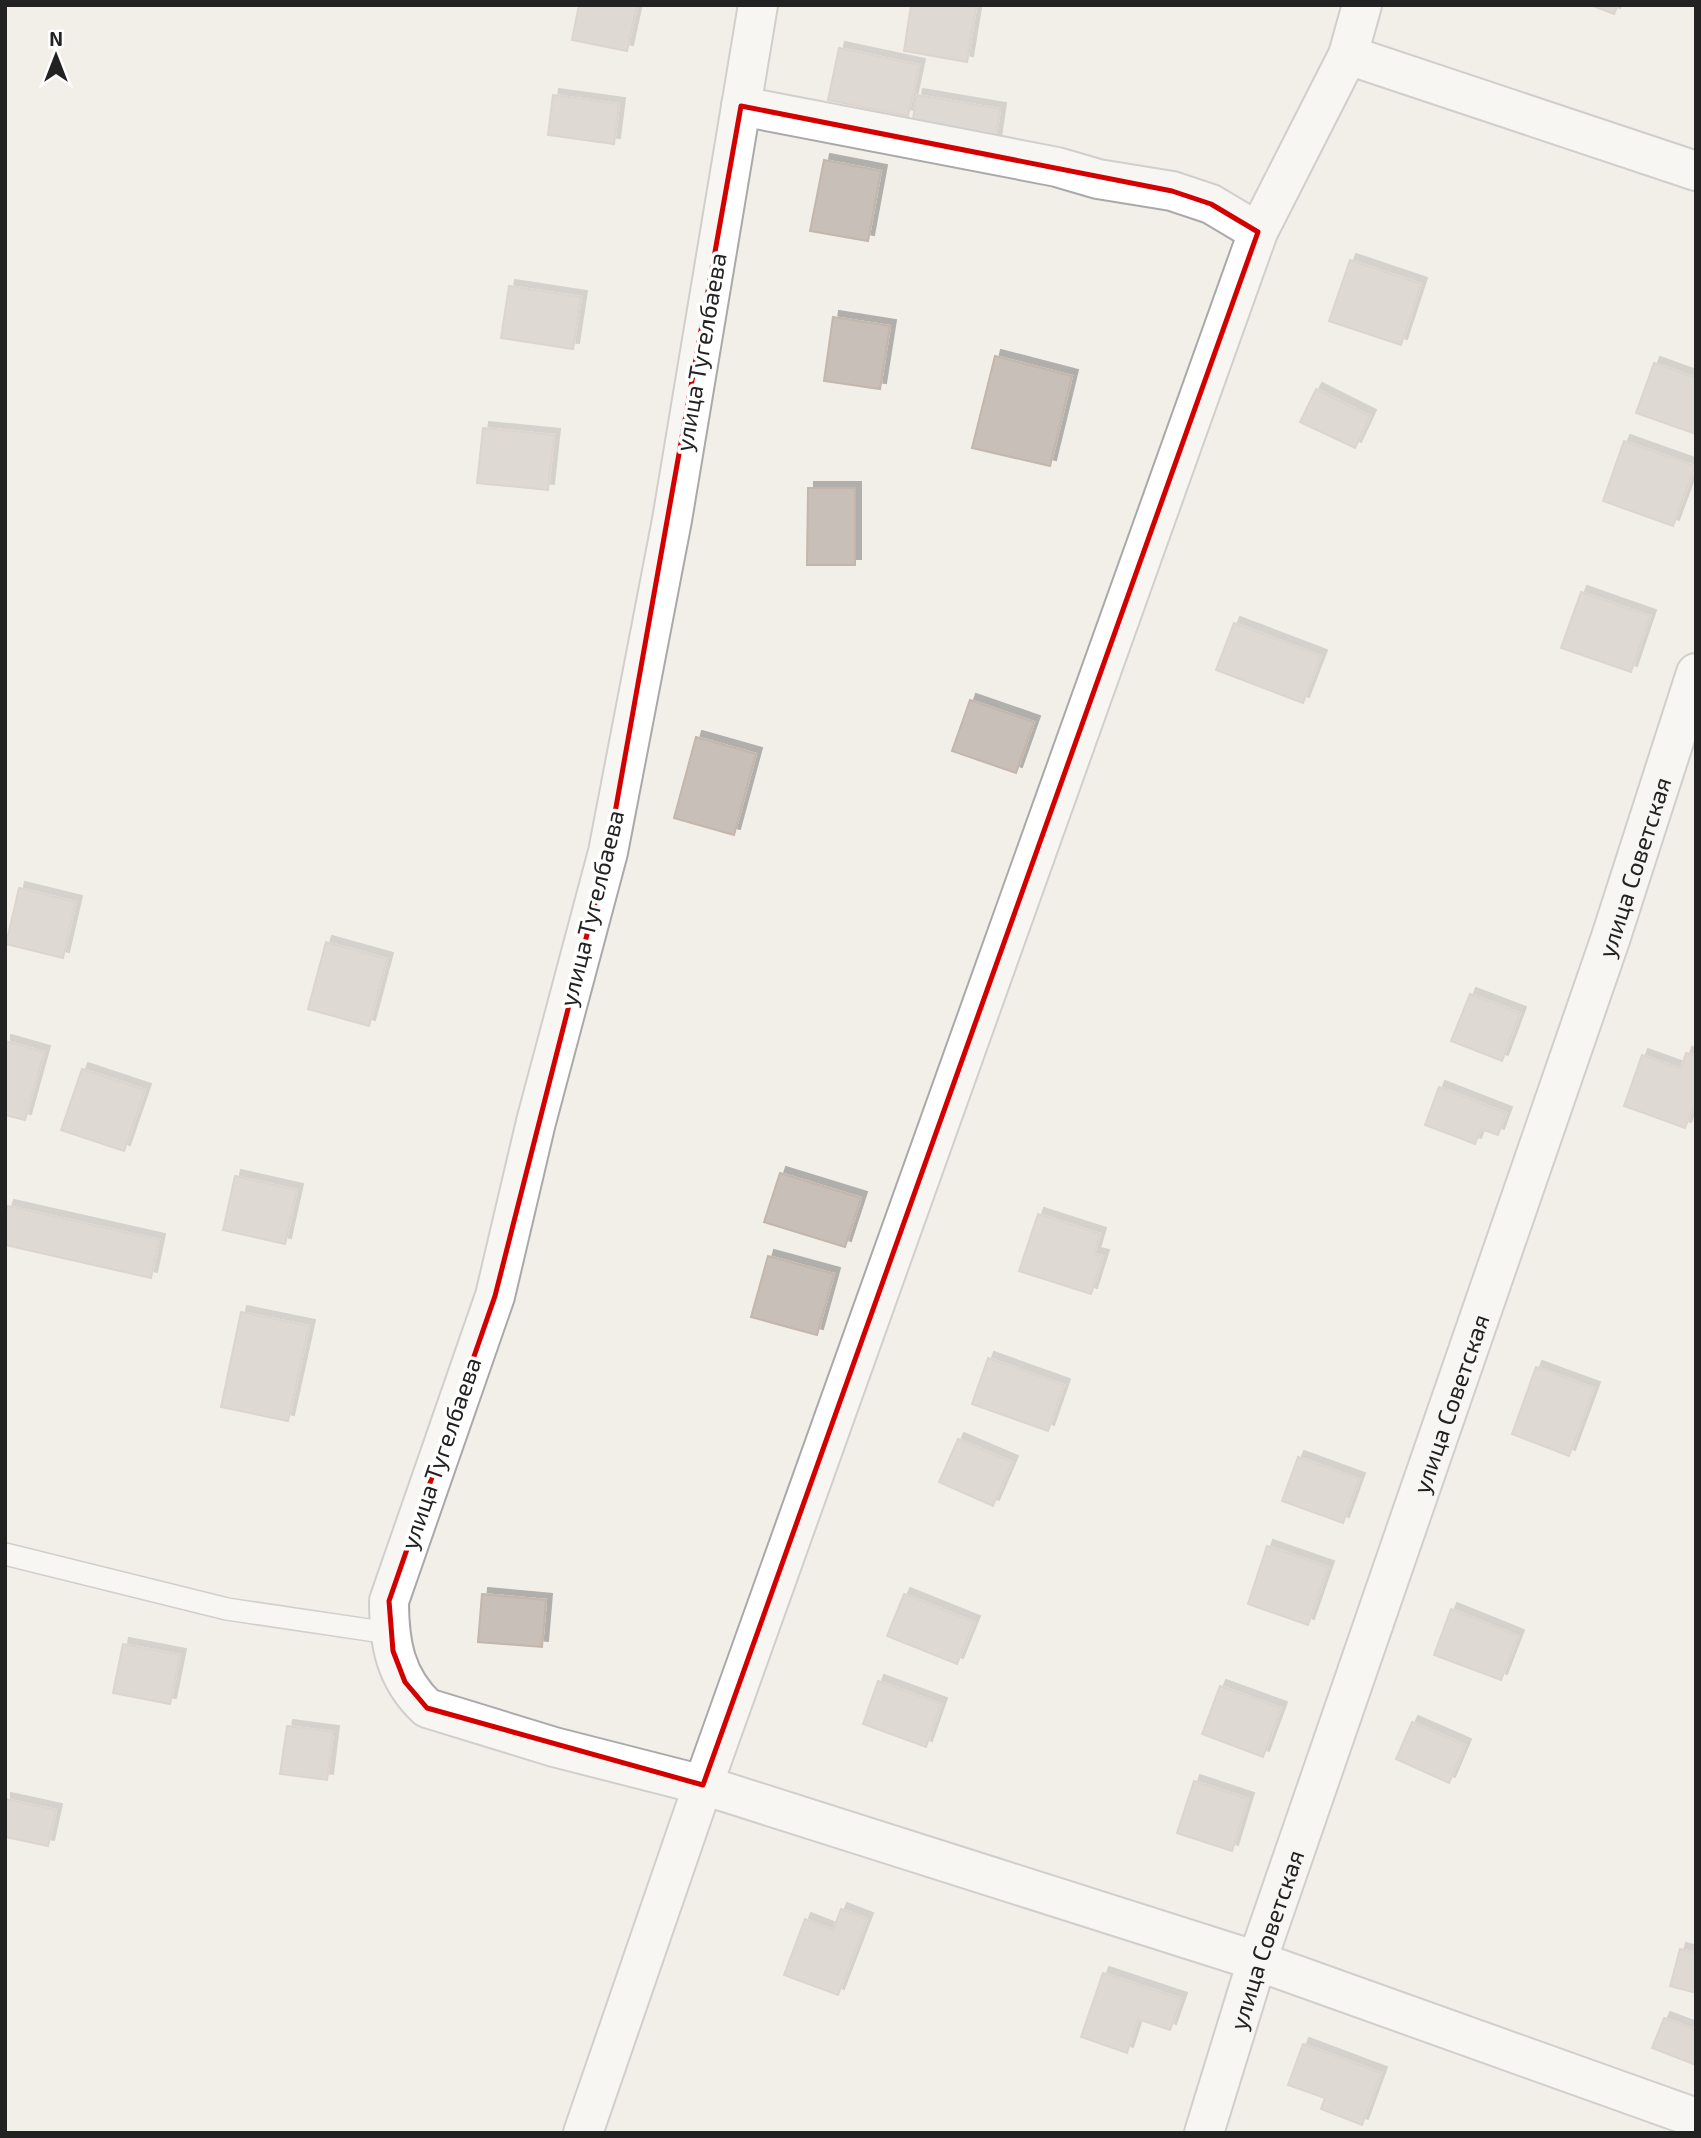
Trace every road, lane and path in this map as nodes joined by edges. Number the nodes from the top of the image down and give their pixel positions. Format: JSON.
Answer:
{"nodes":[{"id":1,"x":758,"y":5,"type":"edge"},
{"id":2,"x":1362,"y":5,"type":"edge"},
{"id":3,"x":1348,"y":55,"type":"junction"},
{"id":4,"x":741,"y":106,"type":"junction"},
{"id":5,"x":1696,"y":171,"type":"edge"},
{"id":6,"x":1258,"y":232,"type":"junction"},
{"id":7,"x":1696,"y":673,"type":"edge"},
{"id":8,"x":5,"y":1554,"type":"edge"},
{"id":9,"x":389,"y":1633,"type":"junction"},
{"id":10,"x":703,"y":1785,"type":"junction"},
{"id":11,"x":1257,"y":1961,"type":"junction"},
{"id":12,"x":1696,"y":2118,"type":"edge"},
{"id":13,"x":583,"y":2133,"type":"edge"},
{"id":14,"x":1204,"y":2133,"type":"edge"}],
"edges":[{"from":1,"to":4,"type":"street","name":"улица Тугелбаева"},
{"from":2,"to":3,"type":"street"},
{"from":3,"to":5,"type":"street"},
{"from":3,"to":6,"type":"street"},
{"from":4,"to":6,"type":"street"},
{"from":4,"to":9,"type":"street","name":"улица Тугелбаева"},
{"from":6,"to":10,"type":"street"},
{"from":7,"to":11,"type":"street","name":"улица Советская"},
{"from":8,"to":9,"type":"lane"},
{"from":9,"to":10,"type":"street","name":"улица Тугелбаева"},
{"from":10,"to":11,"type":"street","name":"улица Тугелбаева"},
{"from":10,"to":13,"type":"street"},
{"from":11,"to":12,"type":"street","name":"улица Тугелбаева"},
{"from":11,"to":14,"type":"street","name":"улица Советская"}]}
